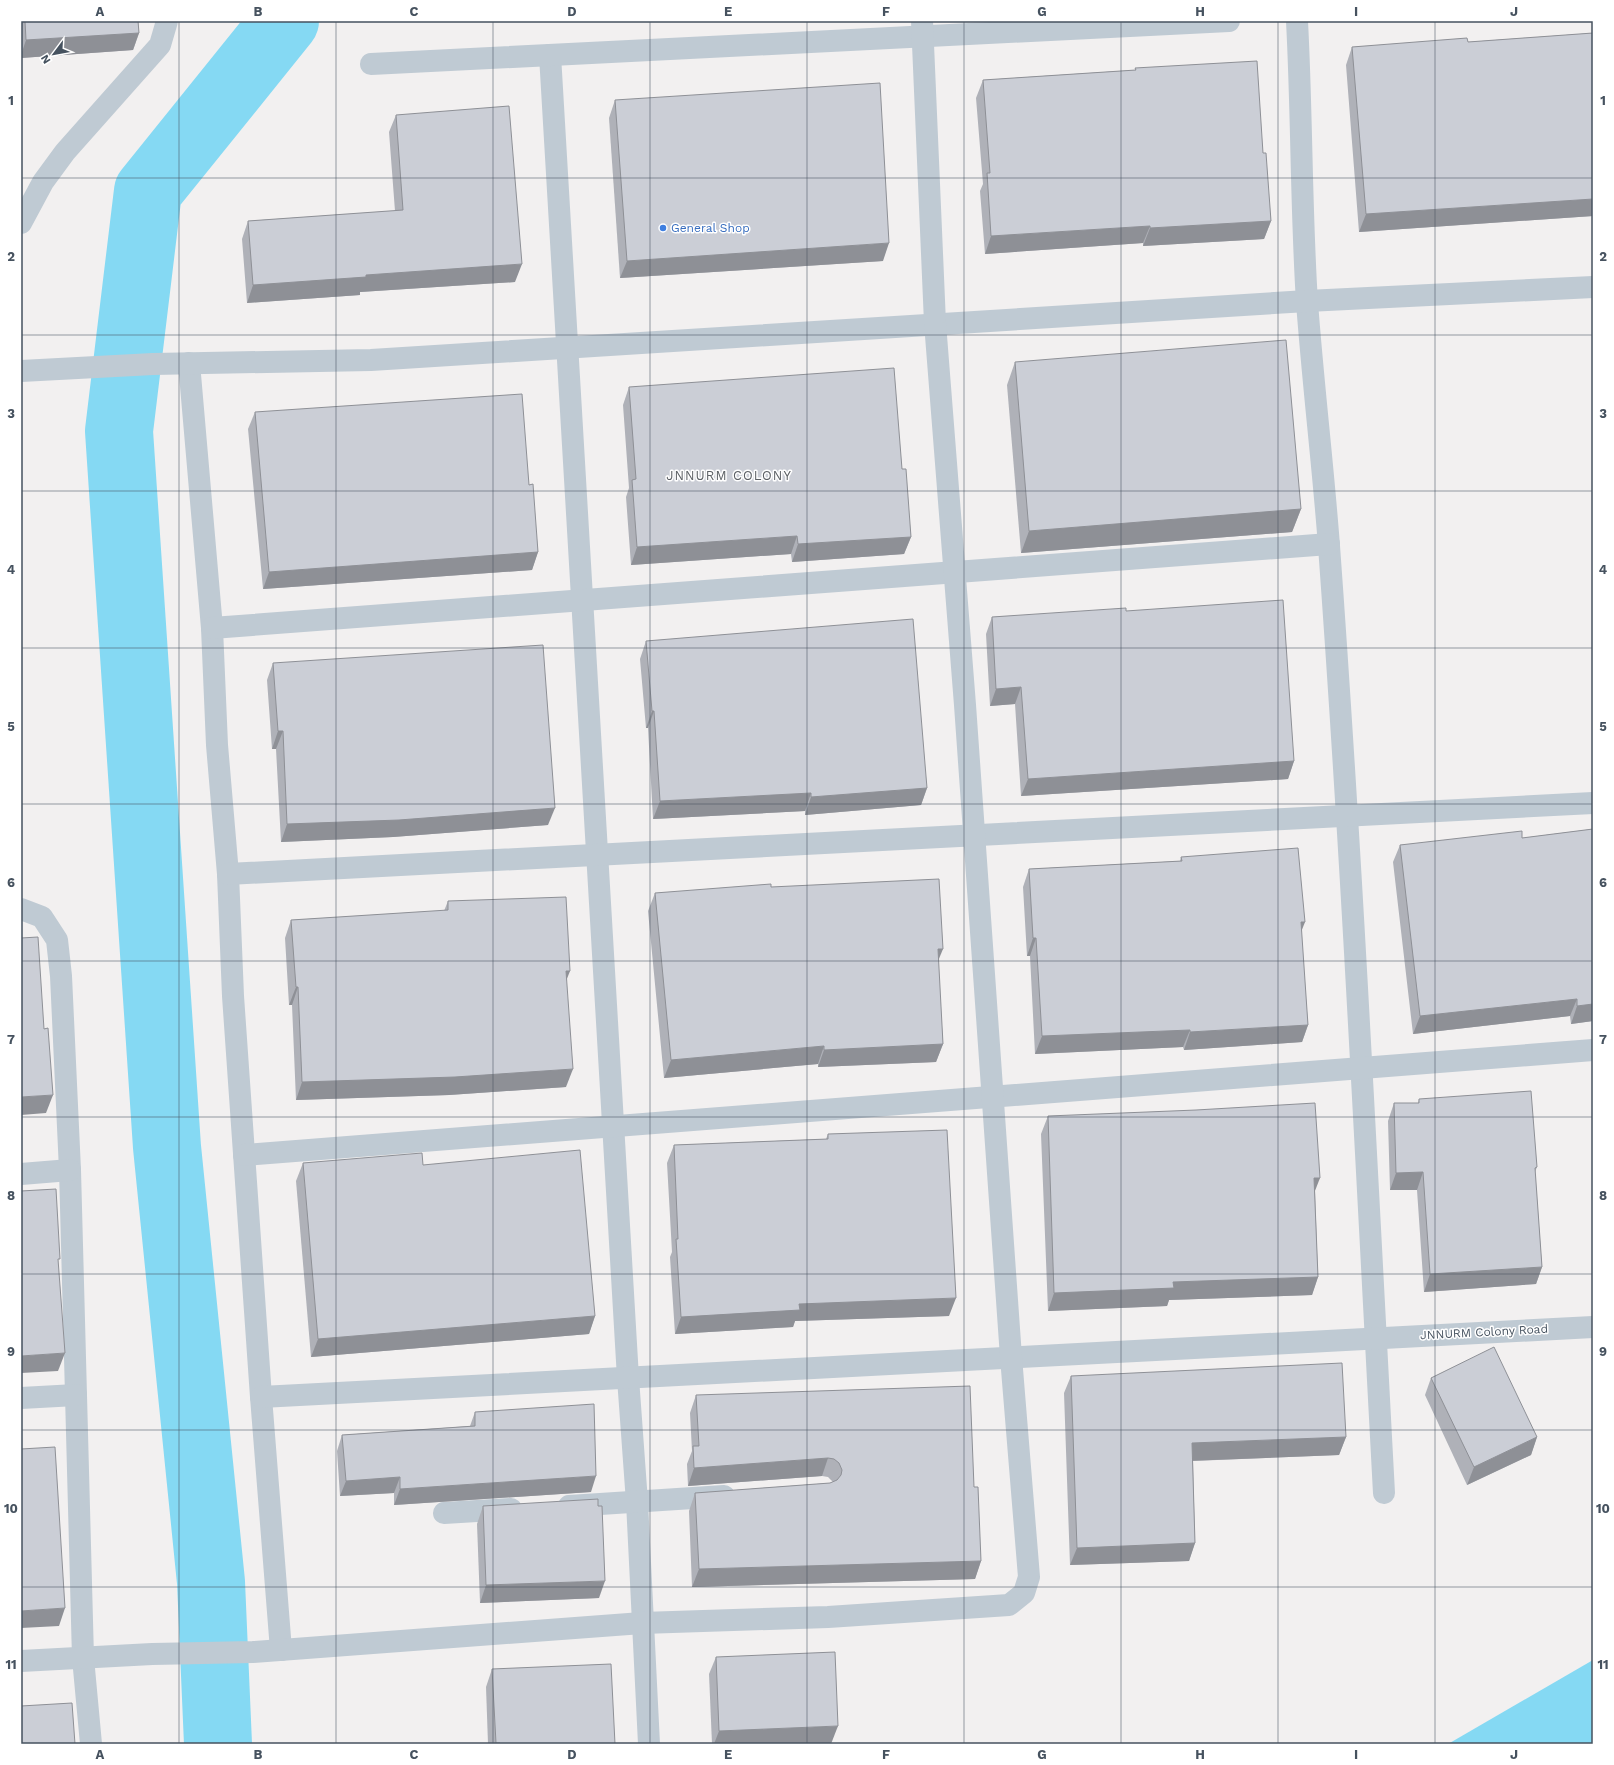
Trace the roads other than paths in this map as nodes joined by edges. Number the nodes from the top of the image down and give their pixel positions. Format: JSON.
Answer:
{"nodes":[{"id":1,"x":167,"y":21,"type":"edge"},
{"id":2,"x":1229,"y":21,"type":"edge"},
{"id":3,"x":1297,"y":21,"type":"edge"},
{"id":4,"x":922,"y":29,"type":"edge"},
{"id":5,"x":550,"y":55,"type":"junction"},
{"id":6,"x":371,"y":64,"type":"dead end"},
{"id":7,"x":21,"y":223,"type":"edge"},
{"id":8,"x":1593,"y":287,"type":"edge"},
{"id":9,"x":1307,"y":301,"type":"junction"},
{"id":10,"x":935,"y":323,"type":"junction"},
{"id":11,"x":568,"y":348,"type":"junction"},
{"id":12,"x":189,"y":363,"type":"junction"},
{"id":13,"x":21,"y":370,"type":"edge"},
{"id":14,"x":1329,"y":544,"type":"junction"},
{"id":15,"x":955,"y":572,"type":"junction"},
{"id":16,"x":581,"y":600,"type":"junction"},
{"id":17,"x":212,"y":628,"type":"junction"},
{"id":18,"x":1593,"y":803,"type":"edge"},
{"id":19,"x":1347,"y":816,"type":"junction"},
{"id":20,"x":974,"y":836,"type":"junction"},
{"id":21,"x":597,"y":855,"type":"junction"},
{"id":22,"x":228,"y":874,"type":"junction"},
{"id":23,"x":21,"y":909,"type":"edge"},
{"id":24,"x":1593,"y":1050,"type":"edge"},
{"id":25,"x":1362,"y":1068,"type":"junction"},
{"id":26,"x":993,"y":1097,"type":"junction"},
{"id":27,"x":613,"y":1127,"type":"junction"},
{"id":28,"x":244,"y":1155,"type":"junction"},
{"id":29,"x":70,"y":1170,"type":"junction"},
{"id":30,"x":21,"y":1174,"type":"edge"},
{"id":31,"x":1593,"y":1327,"type":"edge"},
{"id":32,"x":1376,"y":1338,"type":"junction"},
{"id":33,"x":1011,"y":1357,"type":"junction"},
{"id":34,"x":628,"y":1378,"type":"junction"},
{"id":35,"x":76,"y":1396,"type":"junction"},
{"id":36,"x":261,"y":1397,"type":"junction"},
{"id":37,"x":21,"y":1398,"type":"edge"},
{"id":38,"x":1384,"y":1493,"type":"dead end"},
{"id":39,"x":746,"y":1494,"type":"edge"},
{"id":40,"x":637,"y":1502,"type":"junction"},
{"id":41,"x":552,"y":1507,"type":"edge"},
{"id":42,"x":529,"y":1508,"type":"edge"},
{"id":43,"x":444,"y":1513,"type":"dead end"},
{"id":44,"x":642,"y":1623,"type":"junction"},
{"id":45,"x":281,"y":1650,"type":"junction"},
{"id":46,"x":83,"y":1658,"type":"junction"},
{"id":47,"x":21,"y":1661,"type":"edge"},
{"id":48,"x":91,"y":1744,"type":"edge"},
{"id":49,"x":649,"y":1744,"type":"edge"}],
"edges":[{"from":1,"to":7,"type":"street"},
{"from":2,"to":4,"type":"street"},
{"from":3,"to":9,"type":"street"},
{"from":4,"to":5,"type":"street"},
{"from":4,"to":10,"type":"street"},
{"from":5,"to":6,"type":"street"},
{"from":5,"to":11,"type":"street"},
{"from":8,"to":9,"type":"street"},
{"from":9,"to":10,"type":"street"},
{"from":9,"to":14,"type":"street"},
{"from":10,"to":11,"type":"street"},
{"from":10,"to":15,"type":"street"},
{"from":11,"to":12,"type":"street"},
{"from":11,"to":16,"type":"street"},
{"from":12,"to":13,"type":"street"},
{"from":12,"to":17,"type":"street"},
{"from":14,"to":15,"type":"street"},
{"from":14,"to":19,"type":"street"},
{"from":15,"to":16,"type":"street"},
{"from":15,"to":20,"type":"street"},
{"from":16,"to":17,"type":"street"},
{"from":16,"to":21,"type":"street"},
{"from":17,"to":22,"type":"street"},
{"from":18,"to":19,"type":"street"},
{"from":19,"to":20,"type":"street"},
{"from":19,"to":25,"type":"street"},
{"from":20,"to":21,"type":"street"},
{"from":20,"to":26,"type":"street"},
{"from":21,"to":22,"type":"street"},
{"from":21,"to":27,"type":"street"},
{"from":22,"to":28,"type":"street"},
{"from":23,"to":29,"type":"street"},
{"from":24,"to":25,"type":"street"},
{"from":25,"to":26,"type":"street"},
{"from":25,"to":32,"type":"street"},
{"from":26,"to":27,"type":"street"},
{"from":26,"to":33,"type":"street"},
{"from":27,"to":28,"type":"street"},
{"from":27,"to":34,"type":"street"},
{"from":28,"to":36,"type":"street"},
{"from":29,"to":30,"type":"street"},
{"from":29,"to":35,"type":"street"},
{"from":31,"to":32,"type":"street","name":"JNNURM Colony Road"},
{"from":32,"to":33,"type":"street","name":"JNNURM Colony Road"},
{"from":32,"to":38,"type":"street"},
{"from":33,"to":34,"type":"street","name":"JNNURM Colony Road"},
{"from":33,"to":44,"type":"street"},
{"from":34,"to":36,"type":"street","name":"JNNURM Colony Road"},
{"from":34,"to":40,"type":"street"},
{"from":35,"to":37,"type":"street"},
{"from":35,"to":46,"type":"street"},
{"from":36,"to":45,"type":"street"},
{"from":39,"to":40,"type":"street"},
{"from":40,"to":41,"type":"street"},
{"from":40,"to":44,"type":"street"},
{"from":42,"to":43,"type":"street"},
{"from":44,"to":45,"type":"street"},
{"from":44,"to":49,"type":"street"},
{"from":45,"to":46,"type":"street"},
{"from":46,"to":47,"type":"street"},
{"from":46,"to":48,"type":"street"}]}
